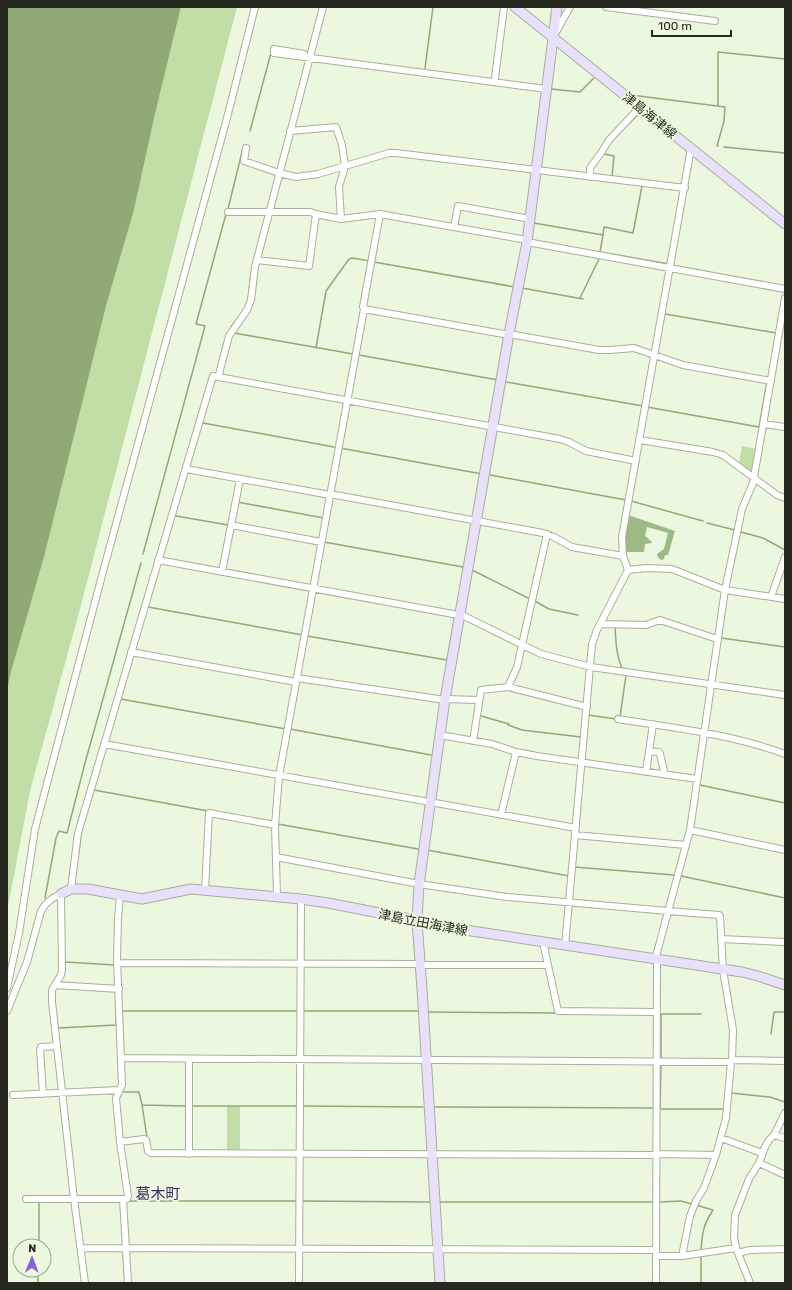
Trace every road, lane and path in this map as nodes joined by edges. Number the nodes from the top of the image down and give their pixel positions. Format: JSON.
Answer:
{"nodes":[{"id":1,"x":255,"y":7,"type":"edge"},
{"id":2,"x":323,"y":7,"type":"edge"},
{"id":3,"x":504,"y":7,"type":"edge"},
{"id":4,"x":516,"y":7,"type":"edge"},
{"id":5,"x":557,"y":7,"type":"edge"},
{"id":6,"x":570,"y":7,"type":"edge"},
{"id":7,"x":606,"y":7,"type":"edge"},
{"id":8,"x":715,"y":21,"type":"dead end"},
{"id":9,"x":554,"y":35,"type":"junction"},
{"id":10,"x":274,"y":51,"type":"dead end"},
{"id":11,"x":307,"y":56,"type":"junction"},
{"id":12,"x":495,"y":78,"type":"junction"},
{"id":13,"x":547,"y":87,"type":"junction"},
{"id":14,"x":640,"y":107,"type":"junction"},
{"id":15,"x":290,"y":130,"type":"junction"},
{"id":16,"x":246,"y":148,"type":"dead end"},
{"id":17,"x":691,"y":148,"type":"junction"},
{"id":18,"x":345,"y":166,"type":"junction"},
{"id":19,"x":536,"y":170,"type":"junction"},
{"id":20,"x":279,"y":173,"type":"junction"},
{"id":21,"x":590,"y":177,"type":"junction"},
{"id":22,"x":685,"y":188,"type":"junction"},
{"id":23,"x":228,"y":212,"type":"dead end"},
{"id":24,"x":268,"y":212,"type":"junction"},
{"id":25,"x":316,"y":214,"type":"junction"},
{"id":26,"x":380,"y":214,"type":"junction"},
{"id":27,"x":341,"y":219,"type":"junction"},
{"id":28,"x":530,"y":220,"type":"junction"},
{"id":29,"x":785,"y":224,"type":"edge"},
{"id":30,"x":454,"y":227,"type":"junction"},
{"id":31,"x":527,"y":241,"type":"junction"},
{"id":32,"x":257,"y":260,"type":"junction"},
{"id":33,"x":671,"y":268,"type":"junction"},
{"id":34,"x":785,"y":289,"type":"edge"},
{"id":35,"x":785,"y":298,"type":"edge"},
{"id":36,"x":364,"y":309,"type":"junction"},
{"id":37,"x":509,"y":334,"type":"junction"},
{"id":38,"x":655,"y":354,"type":"junction"},
{"id":39,"x":219,"y":378,"type":"junction"},
{"id":40,"x":771,"y":381,"type":"junction"},
{"id":41,"x":346,"y":401,"type":"junction"},
{"id":42,"x":764,"y":424,"type":"junction"},
{"id":43,"x":785,"y":427,"type":"edge"},
{"id":44,"x":493,"y":428,"type":"junction"},
{"id":45,"x":640,"y":440,"type":"junction"},
{"id":46,"x":636,"y":461,"type":"junction"},
{"id":47,"x":186,"y":469,"type":"junction"},
{"id":48,"x":754,"y":477,"type":"junction"},
{"id":49,"x":240,"y":479,"type":"junction"},
{"id":50,"x":330,"y":494,"type":"junction"},
{"id":51,"x":785,"y":498,"type":"edge"},
{"id":52,"x":477,"y":520,"type":"junction"},
{"id":53,"x":231,"y":525,"type":"junction"},
{"id":54,"x":547,"y":534,"type":"junction"},
{"id":55,"x":322,"y":542,"type":"junction"},
{"id":56,"x":623,"y":556,"type":"junction"},
{"id":57,"x":785,"y":557,"type":"edge"},
{"id":58,"x":158,"y":560,"type":"junction"},
{"id":59,"x":628,"y":570,"type":"junction"},
{"id":60,"x":222,"y":572,"type":"junction"},
{"id":61,"x":313,"y":588,"type":"junction"},
{"id":62,"x":725,"y":590,"type":"junction"},
{"id":63,"x":771,"y":597,"type":"junction"},
{"id":64,"x":785,"y":599,"type":"edge"},
{"id":65,"x":460,"y":615,"type":"junction"},
{"id":66,"x":601,"y":624,"type":"junction"},
{"id":67,"x":717,"y":639,"type":"junction"},
{"id":68,"x":522,"y":644,"type":"junction"},
{"id":69,"x":131,"y":652,"type":"junction"},
{"id":70,"x":591,"y":667,"type":"junction"},
{"id":71,"x":297,"y":680,"type":"junction"},
{"id":72,"x":710,"y":684,"type":"junction"},
{"id":73,"x":508,"y":687,"type":"junction"},
{"id":74,"x":785,"y":695,"type":"edge"},
{"id":75,"x":445,"y":699,"type":"junction"},
{"id":76,"x":479,"y":700,"type":"junction"},
{"id":77,"x":587,"y":707,"type":"junction"},
{"id":78,"x":618,"y":719,"type":"dead end"},
{"id":79,"x":653,"y":724,"type":"junction"},
{"id":80,"x":704,"y":732,"type":"junction"},
{"id":81,"x":440,"y":735,"type":"junction"},
{"id":82,"x":474,"y":741,"type":"junction"},
{"id":83,"x":104,"y":744,"type":"junction"},
{"id":84,"x":649,"y":750,"type":"junction"},
{"id":85,"x":516,"y":752,"type":"junction"},
{"id":86,"x":785,"y":754,"type":"edge"},
{"id":87,"x":581,"y":763,"type":"junction"},
{"id":88,"x":646,"y":772,"type":"junction"},
{"id":89,"x":664,"y":774,"type":"junction"},
{"id":90,"x":279,"y":776,"type":"junction"},
{"id":91,"x":697,"y":779,"type":"junction"},
{"id":92,"x":430,"y":803,"type":"junction"},
{"id":93,"x":501,"y":815,"type":"junction"},
{"id":94,"x":275,"y":825,"type":"junction"},
{"id":95,"x":576,"y":828,"type":"junction"},
{"id":96,"x":690,"y":830,"type":"junction"},
{"id":97,"x":575,"y":835,"type":"junction"},
{"id":98,"x":686,"y":845,"type":"junction"},
{"id":99,"x":785,"y":850,"type":"edge"},
{"id":100,"x":276,"y":857,"type":"junction"},
{"id":101,"x":419,"y":884,"type":"junction"},
{"id":102,"x":71,"y":889,"type":"junction"},
{"id":103,"x":205,"y":890,"type":"junction"},
{"id":104,"x":61,"y":894,"type":"junction"},
{"id":105,"x":120,"y":895,"type":"junction"},
{"id":106,"x":277,"y":896,"type":"junction"},
{"id":107,"x":301,"y":898,"type":"junction"},
{"id":108,"x":569,"y":902,"type":"junction"},
{"id":109,"x":668,"y":912,"type":"junction"},
{"id":110,"x":417,"y":921,"type":"junction"},
{"id":111,"x":721,"y":939,"type":"junction"},
{"id":112,"x":543,"y":942,"type":"junction"},
{"id":113,"x":785,"y":942,"type":"edge"},
{"id":114,"x":565,"y":946,"type":"junction"},
{"id":115,"x":656,"y":960,"type":"junction"},
{"id":116,"x":118,"y":963,"type":"junction"},
{"id":117,"x":300,"y":963,"type":"junction"},
{"id":118,"x":419,"y":964,"type":"junction"},
{"id":119,"x":548,"y":965,"type":"junction"},
{"id":120,"x":723,"y":970,"type":"junction"},
{"id":121,"x":55,"y":985,"type":"junction"},
{"id":122,"x":785,"y":985,"type":"edge"},
{"id":123,"x":7,"y":988,"type":"edge"},
{"id":124,"x":119,"y":989,"type":"junction"},
{"id":125,"x":7,"y":1011,"type":"edge"},
{"id":126,"x":657,"y":1012,"type":"junction"},
{"id":127,"x":57,"y":1046,"type":"junction"},
{"id":128,"x":121,"y":1058,"type":"junction"},
{"id":129,"x":189,"y":1058,"type":"junction"},
{"id":130,"x":300,"y":1059,"type":"junction"},
{"id":131,"x":426,"y":1060,"type":"junction"},
{"id":132,"x":657,"y":1061,"type":"junction"},
{"id":133,"x":731,"y":1061,"type":"junction"},
{"id":134,"x":785,"y":1061,"type":"edge"},
{"id":135,"x":119,"y":1090,"type":"junction"},
{"id":136,"x":62,"y":1093,"type":"junction"},
{"id":137,"x":43,"y":1094,"type":"junction"},
{"id":138,"x":13,"y":1095,"type":"dead end"},
{"id":139,"x":785,"y":1113,"type":"edge"},
{"id":140,"x":774,"y":1135,"type":"junction"},
{"id":141,"x":721,"y":1138,"type":"junction"},
{"id":142,"x":785,"y":1138,"type":"edge"},
{"id":143,"x":120,"y":1142,"type":"junction"},
{"id":144,"x":762,"y":1153,"type":"junction"},
{"id":145,"x":189,"y":1154,"type":"junction"},
{"id":146,"x":300,"y":1154,"type":"junction"},
{"id":147,"x":432,"y":1154,"type":"junction"},
{"id":148,"x":657,"y":1154,"type":"junction"},
{"id":149,"x":716,"y":1155,"type":"junction"},
{"id":150,"x":758,"y":1162,"type":"junction"},
{"id":151,"x":785,"y":1174,"type":"edge"},
{"id":152,"x":26,"y":1199,"type":"dead end"},
{"id":153,"x":74,"y":1199,"type":"junction"},
{"id":154,"x":124,"y":1200,"type":"junction"},
{"id":155,"x":81,"y":1248,"type":"junction"},
{"id":156,"x":126,"y":1248,"type":"junction"},
{"id":157,"x":299,"y":1248,"type":"junction"},
{"id":158,"x":438,"y":1249,"type":"junction"},
{"id":159,"x":785,"y":1249,"type":"edge"},
{"id":160,"x":737,"y":1250,"type":"junction"},
{"id":161,"x":656,"y":1253,"type":"junction"},
{"id":162,"x":682,"y":1256,"type":"junction"},
{"id":163,"x":85,"y":1283,"type":"edge"},
{"id":164,"x":128,"y":1283,"type":"edge"},
{"id":165,"x":299,"y":1283,"type":"edge"},
{"id":166,"x":440,"y":1283,"type":"edge"},
{"id":167,"x":656,"y":1283,"type":"edge"},
{"id":168,"x":750,"y":1283,"type":"edge"}],
"edges":[{"from":1,"to":123,"type":"street"},
{"from":2,"to":11,"type":"street"},
{"from":3,"to":12,"type":"street"},
{"from":4,"to":9,"type":"street","name":"津島海津線"},
{"from":5,"to":9,"type":"street"},
{"from":6,"to":9,"type":"street"},
{"from":7,"to":8,"type":"street"},
{"from":9,"to":13,"type":"street"},
{"from":9,"to":14,"type":"street","name":"津島海津線"},
{"from":10,"to":11,"type":"street"},
{"from":11,"to":12,"type":"street"},
{"from":11,"to":13,"type":"street"},
{"from":11,"to":15,"type":"street"},
{"from":12,"to":13,"type":"street"},
{"from":13,"to":19,"type":"street"},
{"from":14,"to":17,"type":"street","name":"津島海津線"},
{"from":14,"to":21,"type":"street"},
{"from":15,"to":18,"type":"street"},
{"from":15,"to":20,"type":"street"},
{"from":16,"to":20,"type":"street"},
{"from":17,"to":22,"type":"street"},
{"from":17,"to":29,"type":"street","name":"津島海津線"},
{"from":18,"to":19,"type":"street"},
{"from":18,"to":20,"type":"street"},
{"from":18,"to":27,"type":"street"},
{"from":19,"to":21,"type":"street"},
{"from":19,"to":28,"type":"street"},
{"from":20,"to":24,"type":"street"},
{"from":21,"to":22,"type":"street"},
{"from":22,"to":33,"type":"street"},
{"from":23,"to":24,"type":"street"},
{"from":24,"to":25,"type":"street"},
{"from":24,"to":32,"type":"street"},
{"from":25,"to":27,"type":"street"},
{"from":25,"to":32,"type":"street"},
{"from":26,"to":27,"type":"street"},
{"from":26,"to":30,"type":"street"},
{"from":26,"to":36,"type":"street"},
{"from":28,"to":30,"type":"street"},
{"from":28,"to":31,"type":"street"},
{"from":30,"to":31,"type":"street"},
{"from":31,"to":33,"type":"street"},
{"from":31,"to":37,"type":"street"},
{"from":32,"to":39,"type":"street"},
{"from":33,"to":34,"type":"street"},
{"from":33,"to":38,"type":"street"},
{"from":35,"to":40,"type":"street"},
{"from":36,"to":37,"type":"street"},
{"from":36,"to":41,"type":"street"},
{"from":37,"to":38,"type":"street"},
{"from":37,"to":44,"type":"street"},
{"from":38,"to":40,"type":"street"},
{"from":38,"to":45,"type":"street"},
{"from":39,"to":41,"type":"street"},
{"from":39,"to":47,"type":"street"},
{"from":40,"to":42,"type":"street"},
{"from":41,"to":44,"type":"street"},
{"from":41,"to":50,"type":"street"},
{"from":42,"to":43,"type":"street"},
{"from":42,"to":48,"type":"street"},
{"from":44,"to":46,"type":"street"},
{"from":44,"to":52,"type":"street"},
{"from":45,"to":46,"type":"street"},
{"from":45,"to":48,"type":"street"},
{"from":46,"to":56,"type":"street"},
{"from":47,"to":49,"type":"street"},
{"from":47,"to":58,"type":"street"},
{"from":48,"to":51,"type":"street"},
{"from":48,"to":62,"type":"street"},
{"from":49,"to":50,"type":"street"},
{"from":49,"to":53,"type":"street"},
{"from":50,"to":52,"type":"street"},
{"from":50,"to":55,"type":"street"},
{"from":52,"to":54,"type":"street"},
{"from":52,"to":65,"type":"street"},
{"from":53,"to":55,"type":"street"},
{"from":53,"to":60,"type":"street"},
{"from":54,"to":56,"type":"street"},
{"from":54,"to":68,"type":"street"},
{"from":55,"to":61,"type":"street"},
{"from":56,"to":59,"type":"street"},
{"from":57,"to":63,"type":"street"},
{"from":58,"to":60,"type":"street"},
{"from":58,"to":69,"type":"street"},
{"from":59,"to":62,"type":"street"},
{"from":59,"to":66,"type":"street"},
{"from":60,"to":61,"type":"street"},
{"from":61,"to":65,"type":"street"},
{"from":61,"to":71,"type":"street"},
{"from":62,"to":63,"type":"street"},
{"from":62,"to":67,"type":"street"},
{"from":63,"to":64,"type":"street"},
{"from":65,"to":68,"type":"street"},
{"from":65,"to":75,"type":"street"},
{"from":66,"to":67,"type":"street"},
{"from":66,"to":70,"type":"street"},
{"from":67,"to":72,"type":"street"},
{"from":68,"to":70,"type":"street"},
{"from":68,"to":73,"type":"street"},
{"from":69,"to":71,"type":"street"},
{"from":69,"to":83,"type":"street"},
{"from":70,"to":72,"type":"street"},
{"from":70,"to":77,"type":"street"},
{"from":71,"to":75,"type":"street"},
{"from":71,"to":90,"type":"street"},
{"from":72,"to":74,"type":"street"},
{"from":72,"to":80,"type":"street"},
{"from":73,"to":76,"type":"street"},
{"from":73,"to":77,"type":"street"},
{"from":75,"to":76,"type":"street"},
{"from":75,"to":81,"type":"street"},
{"from":76,"to":82,"type":"street"},
{"from":77,"to":87,"type":"street"},
{"from":78,"to":79,"type":"street"},
{"from":79,"to":80,"type":"street"},
{"from":79,"to":84,"type":"street"},
{"from":80,"to":86,"type":"street"},
{"from":80,"to":91,"type":"street"},
{"from":81,"to":82,"type":"street"},
{"from":81,"to":92,"type":"street"},
{"from":82,"to":85,"type":"street"},
{"from":83,"to":90,"type":"street"},
{"from":83,"to":102,"type":"street"},
{"from":84,"to":88,"type":"street"},
{"from":84,"to":89,"type":"street"},
{"from":85,"to":87,"type":"street"},
{"from":85,"to":93,"type":"street"},
{"from":87,"to":88,"type":"street"},
{"from":87,"to":95,"type":"street"},
{"from":88,"to":89,"type":"street"},
{"from":89,"to":91,"type":"street"},
{"from":90,"to":92,"type":"street"},
{"from":90,"to":94,"type":"street"},
{"from":91,"to":96,"type":"street"},
{"from":92,"to":93,"type":"street"},
{"from":92,"to":101,"type":"street"},
{"from":93,"to":95,"type":"street"},
{"from":94,"to":100,"type":"street"},
{"from":94,"to":103,"type":"street"},
{"from":95,"to":97,"type":"street"},
{"from":96,"to":98,"type":"street"},
{"from":96,"to":99,"type":"street"},
{"from":97,"to":98,"type":"street"},
{"from":97,"to":108,"type":"street"},
{"from":98,"to":109,"type":"street"},
{"from":100,"to":101,"type":"street"},
{"from":100,"to":106,"type":"street"},
{"from":101,"to":108,"type":"street"},
{"from":101,"to":110,"type":"street"},
{"from":102,"to":104,"type":"street","name":"津島立田海津線"},
{"from":102,"to":105,"type":"street","name":"津島立田海津線"},
{"from":103,"to":105,"type":"street","name":"津島立田海津線"},
{"from":103,"to":106,"type":"street","name":"津島立田海津線"},
{"from":104,"to":121,"type":"street"},
{"from":104,"to":125,"type":"street"},
{"from":105,"to":116,"type":"street"},
{"from":106,"to":107,"type":"street","name":"津島立田海津線"},
{"from":107,"to":110,"type":"street","name":"津島立田海津線"},
{"from":107,"to":117,"type":"street"},
{"from":108,"to":109,"type":"street"},
{"from":108,"to":114,"type":"street"},
{"from":109,"to":111,"type":"street"},
{"from":109,"to":115,"type":"street"},
{"from":110,"to":112,"type":"street","name":"津島立田海津線"},
{"from":110,"to":118,"type":"street"},
{"from":111,"to":113,"type":"street"},
{"from":111,"to":120,"type":"street"},
{"from":112,"to":114,"type":"street","name":"津島立田海津線"},
{"from":112,"to":119,"type":"street"},
{"from":114,"to":115,"type":"street","name":"津島立田海津線"},
{"from":115,"to":120,"type":"street","name":"津島立田海津線"},
{"from":115,"to":126,"type":"street"},
{"from":116,"to":117,"type":"street"},
{"from":116,"to":124,"type":"street"},
{"from":117,"to":118,"type":"street"},
{"from":117,"to":130,"type":"street"},
{"from":118,"to":119,"type":"street"},
{"from":118,"to":131,"type":"street"},
{"from":119,"to":126,"type":"street"},
{"from":120,"to":122,"type":"street","name":"津島立田海津線"},
{"from":120,"to":133,"type":"street"},
{"from":121,"to":124,"type":"street"},
{"from":121,"to":127,"type":"street"},
{"from":124,"to":128,"type":"street"},
{"from":126,"to":132,"type":"street"},
{"from":127,"to":136,"type":"street"},
{"from":127,"to":137,"type":"street"},
{"from":128,"to":129,"type":"street"},
{"from":128,"to":135,"type":"street"},
{"from":129,"to":130,"type":"street"},
{"from":129,"to":145,"type":"street"},
{"from":130,"to":131,"type":"street"},
{"from":130,"to":146,"type":"street"},
{"from":131,"to":132,"type":"street"},
{"from":131,"to":147,"type":"street"},
{"from":132,"to":133,"type":"street"},
{"from":132,"to":148,"type":"street"},
{"from":133,"to":134,"type":"street"},
{"from":133,"to":141,"type":"street"},
{"from":135,"to":136,"type":"street"},
{"from":135,"to":143,"type":"street"},
{"from":136,"to":137,"type":"street"},
{"from":136,"to":153,"type":"street"},
{"from":137,"to":138,"type":"street"},
{"from":139,"to":140,"type":"street"},
{"from":140,"to":142,"type":"street"},
{"from":140,"to":144,"type":"street"},
{"from":141,"to":144,"type":"street"},
{"from":141,"to":149,"type":"street"},
{"from":143,"to":145,"type":"street"},
{"from":143,"to":154,"type":"street"},
{"from":144,"to":150,"type":"street"},
{"from":145,"to":146,"type":"street"},
{"from":146,"to":147,"type":"street"},
{"from":146,"to":157,"type":"street"},
{"from":147,"to":148,"type":"street"},
{"from":147,"to":158,"type":"street"},
{"from":148,"to":149,"type":"street"},
{"from":148,"to":161,"type":"street"},
{"from":149,"to":162,"type":"street"},
{"from":150,"to":151,"type":"street"},
{"from":150,"to":160,"type":"street"},
{"from":152,"to":153,"type":"street"},
{"from":153,"to":154,"type":"street"},
{"from":153,"to":155,"type":"street"},
{"from":154,"to":156,"type":"street"},
{"from":155,"to":156,"type":"street"},
{"from":155,"to":163,"type":"street"},
{"from":156,"to":157,"type":"street"},
{"from":156,"to":164,"type":"street"},
{"from":157,"to":158,"type":"street"},
{"from":157,"to":165,"type":"street"},
{"from":158,"to":161,"type":"street"},
{"from":158,"to":166,"type":"street"},
{"from":159,"to":160,"type":"street"},
{"from":160,"to":162,"type":"street"},
{"from":160,"to":168,"type":"street"},
{"from":161,"to":162,"type":"street"},
{"from":161,"to":167,"type":"street"}]}
